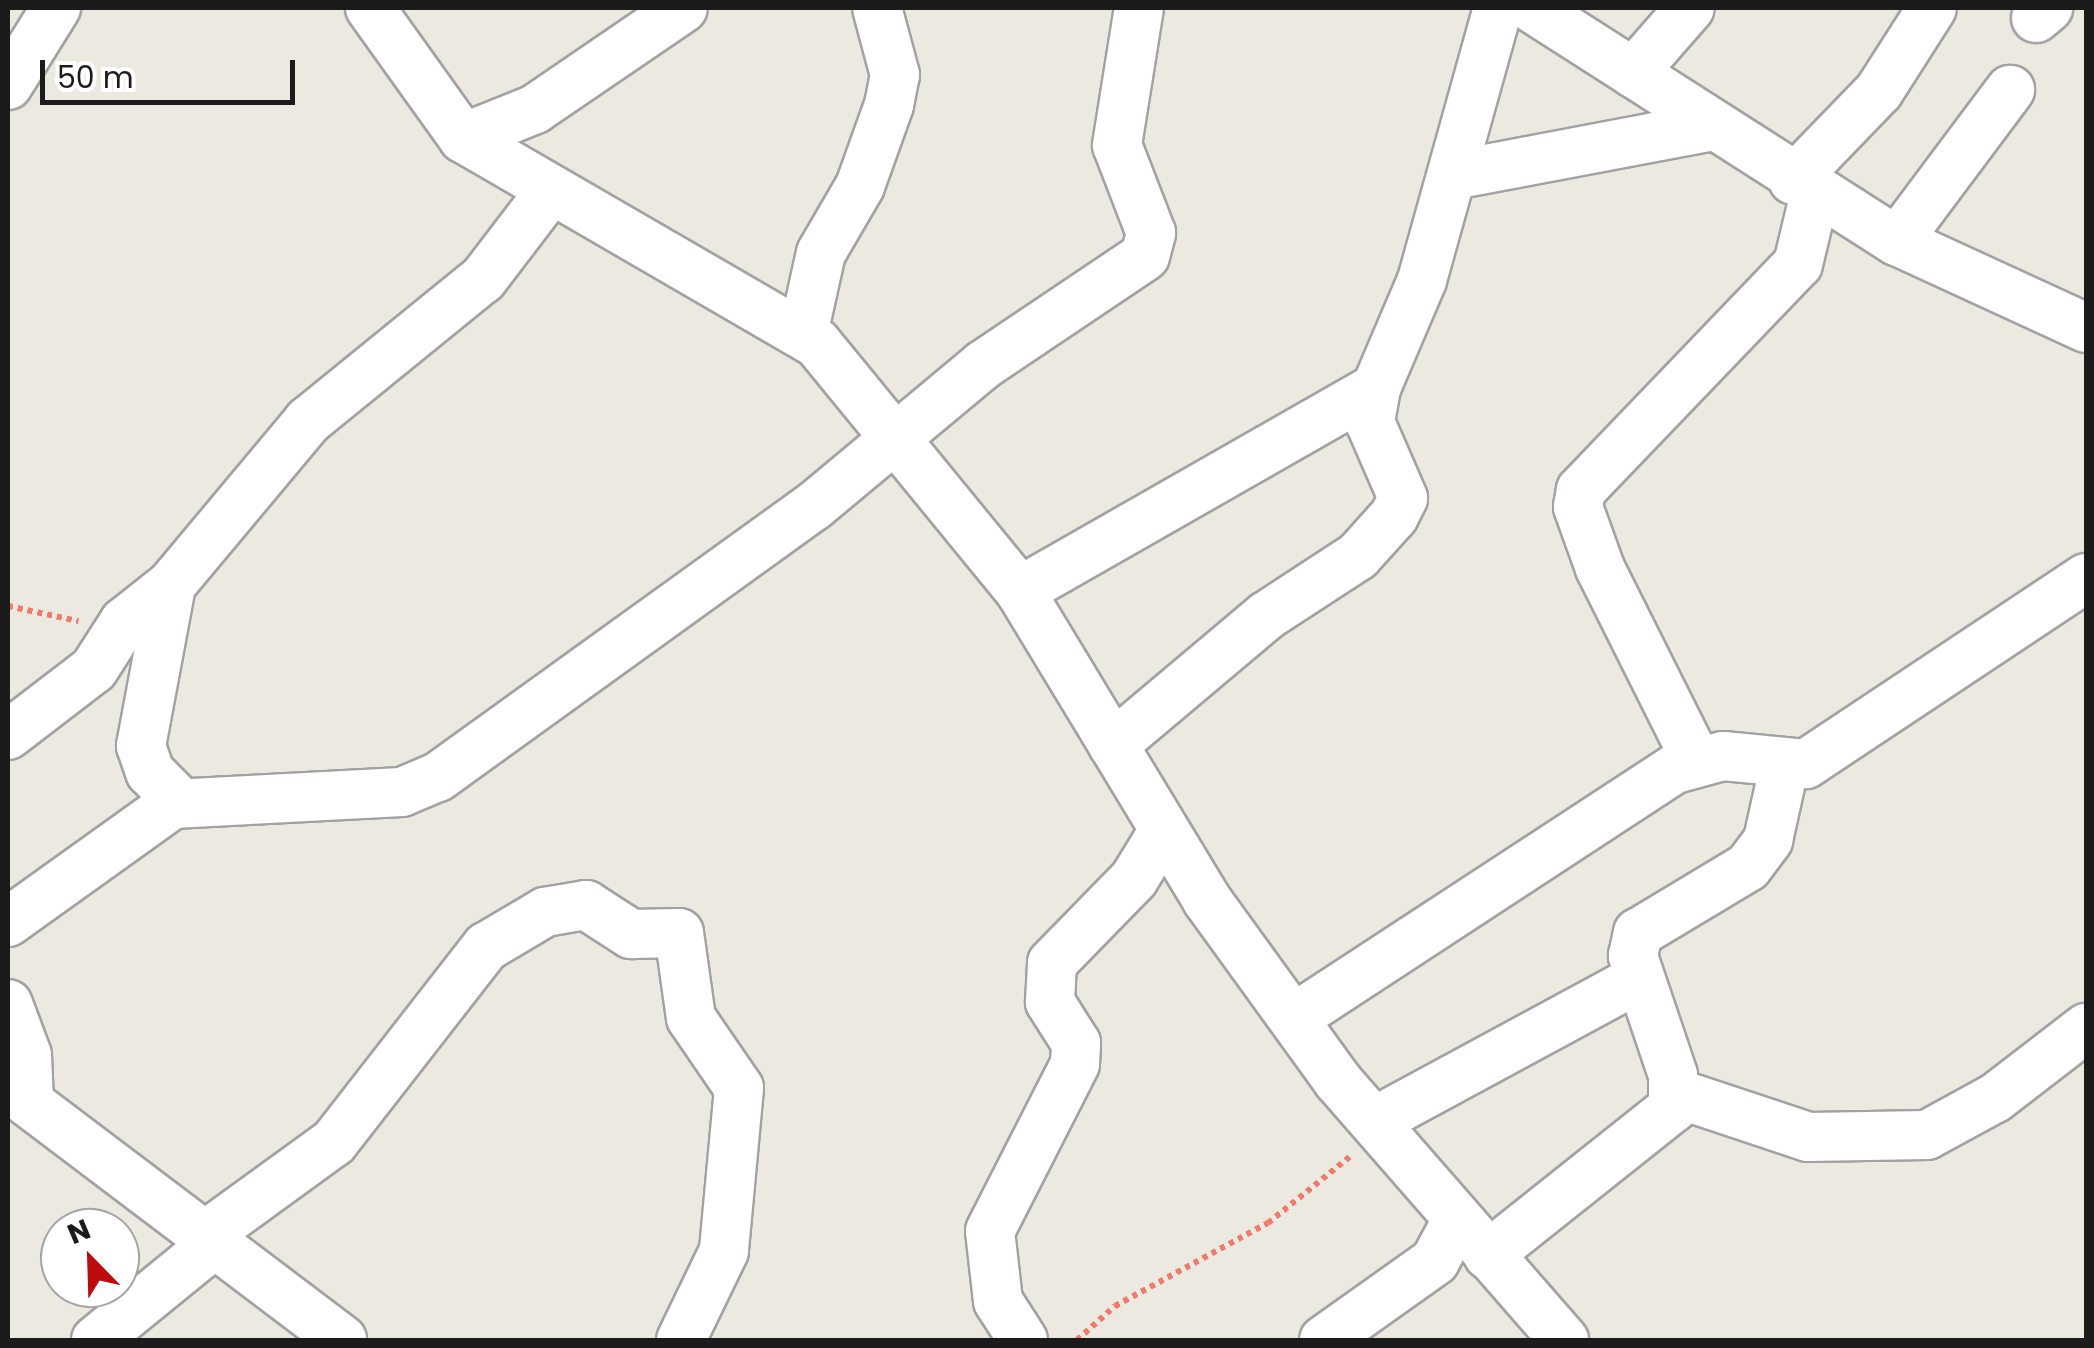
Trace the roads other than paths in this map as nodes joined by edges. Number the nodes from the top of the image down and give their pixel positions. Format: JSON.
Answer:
{"nodes":[{"id":1,"x":56,"y":8,"type":"edge"},
{"id":2,"x":370,"y":8,"type":"edge"},
{"id":3,"x":683,"y":8,"type":"edge"},
{"id":4,"x":877,"y":8,"type":"edge"},
{"id":5,"x":1140,"y":8,"type":"edge"},
{"id":6,"x":1498,"y":8,"type":"edge"},
{"id":7,"x":1532,"y":8,"type":"edge"},
{"id":8,"x":1690,"y":8,"type":"edge"},
{"id":9,"x":1932,"y":8,"type":"edge"},
{"id":10,"x":1634,"y":74,"type":"junction"},
{"id":11,"x":8,"y":85,"type":"edge"},
{"id":12,"x":2010,"y":90,"type":"dead end"},
{"id":13,"x":1710,"y":128,"type":"junction"},
{"id":14,"x":463,"y":138,"type":"junction"},
{"id":15,"x":1454,"y":176,"type":"junction"},
{"id":16,"x":1804,"y":186,"type":"junction"},
{"id":17,"x":551,"y":190,"type":"junction"},
{"id":18,"x":1897,"y":241,"type":"junction"},
{"id":19,"x":2086,"y":328,"type":"edge"},
{"id":20,"x":803,"y":334,"type":"junction"},
{"id":21,"x":1376,"y":388,"type":"junction"},
{"id":22,"x":901,"y":439,"type":"junction"},
{"id":23,"x":2086,"y":578,"type":"edge"},
{"id":24,"x":172,"y":584,"type":"junction"},
{"id":25,"x":1020,"y":591,"type":"junction"},
{"id":26,"x":8,"y":735,"type":"edge"},
{"id":27,"x":1113,"y":745,"type":"junction"},
{"id":28,"x":1696,"y":760,"type":"junction"},
{"id":29,"x":1784,"y":768,"type":"junction"},
{"id":30,"x":180,"y":802,"type":"junction"},
{"id":31,"x":1164,"y":830,"type":"junction"},
{"id":32,"x":8,"y":922,"type":"edge"},
{"id":33,"x":1638,"y":979,"type":"junction"},
{"id":34,"x":8,"y":1004,"type":"edge"},
{"id":35,"x":1294,"y":1018,"type":"junction"},
{"id":36,"x":2086,"y":1028,"type":"edge"},
{"id":37,"x":1676,"y":1093,"type":"junction"},
{"id":38,"x":18,"y":1095,"type":"edge"},
{"id":39,"x":1381,"y":1124,"type":"junction"},
{"id":40,"x":211,"y":1238,"type":"junction"},
{"id":41,"x":1472,"y":1239,"type":"junction"},
{"id":42,"x":96,"y":1340,"type":"edge"},
{"id":43,"x":342,"y":1340,"type":"edge"},
{"id":44,"x":682,"y":1340,"type":"edge"},
{"id":45,"x":1023,"y":1340,"type":"edge"},
{"id":46,"x":1324,"y":1340,"type":"edge"},
{"id":47,"x":1564,"y":1340,"type":"edge"}],
"edges":[{"from":1,"to":11,"type":"street"},
{"from":2,"to":14,"type":"street"},
{"from":3,"to":14,"type":"street"},
{"from":4,"to":20,"type":"street"},
{"from":5,"to":22,"type":"street"},
{"from":6,"to":15,"type":"street"},
{"from":7,"to":10,"type":"street"},
{"from":8,"to":10,"type":"street"},
{"from":9,"to":16,"type":"street"},
{"from":10,"to":13,"type":"street"},
{"from":12,"to":18,"type":"street"},
{"from":13,"to":15,"type":"street"},
{"from":13,"to":16,"type":"street"},
{"from":14,"to":17,"type":"street"},
{"from":15,"to":21,"type":"street"},
{"from":16,"to":18,"type":"street"},
{"from":16,"to":28,"type":"street"},
{"from":17,"to":20,"type":"street"},
{"from":17,"to":24,"type":"street"},
{"from":18,"to":19,"type":"street"},
{"from":20,"to":22,"type":"street"},
{"from":21,"to":25,"type":"street"},
{"from":21,"to":27,"type":"street"},
{"from":22,"to":25,"type":"street"},
{"from":22,"to":30,"type":"street"},
{"from":23,"to":29,"type":"street"},
{"from":24,"to":26,"type":"street"},
{"from":24,"to":30,"type":"street"},
{"from":25,"to":27,"type":"street"},
{"from":27,"to":31,"type":"street"},
{"from":28,"to":29,"type":"street"},
{"from":28,"to":35,"type":"street"},
{"from":29,"to":33,"type":"street"},
{"from":30,"to":32,"type":"street"},
{"from":31,"to":35,"type":"street"},
{"from":31,"to":45,"type":"street"},
{"from":33,"to":37,"type":"street"},
{"from":33,"to":39,"type":"street"},
{"from":34,"to":38,"type":"street"},
{"from":35,"to":39,"type":"street"},
{"from":36,"to":37,"type":"street"},
{"from":37,"to":41,"type":"street"},
{"from":38,"to":40,"type":"street"},
{"from":39,"to":41,"type":"street"},
{"from":40,"to":42,"type":"street"},
{"from":40,"to":43,"type":"street"},
{"from":40,"to":44,"type":"street"},
{"from":41,"to":46,"type":"street"},
{"from":41,"to":47,"type":"street"}]}
